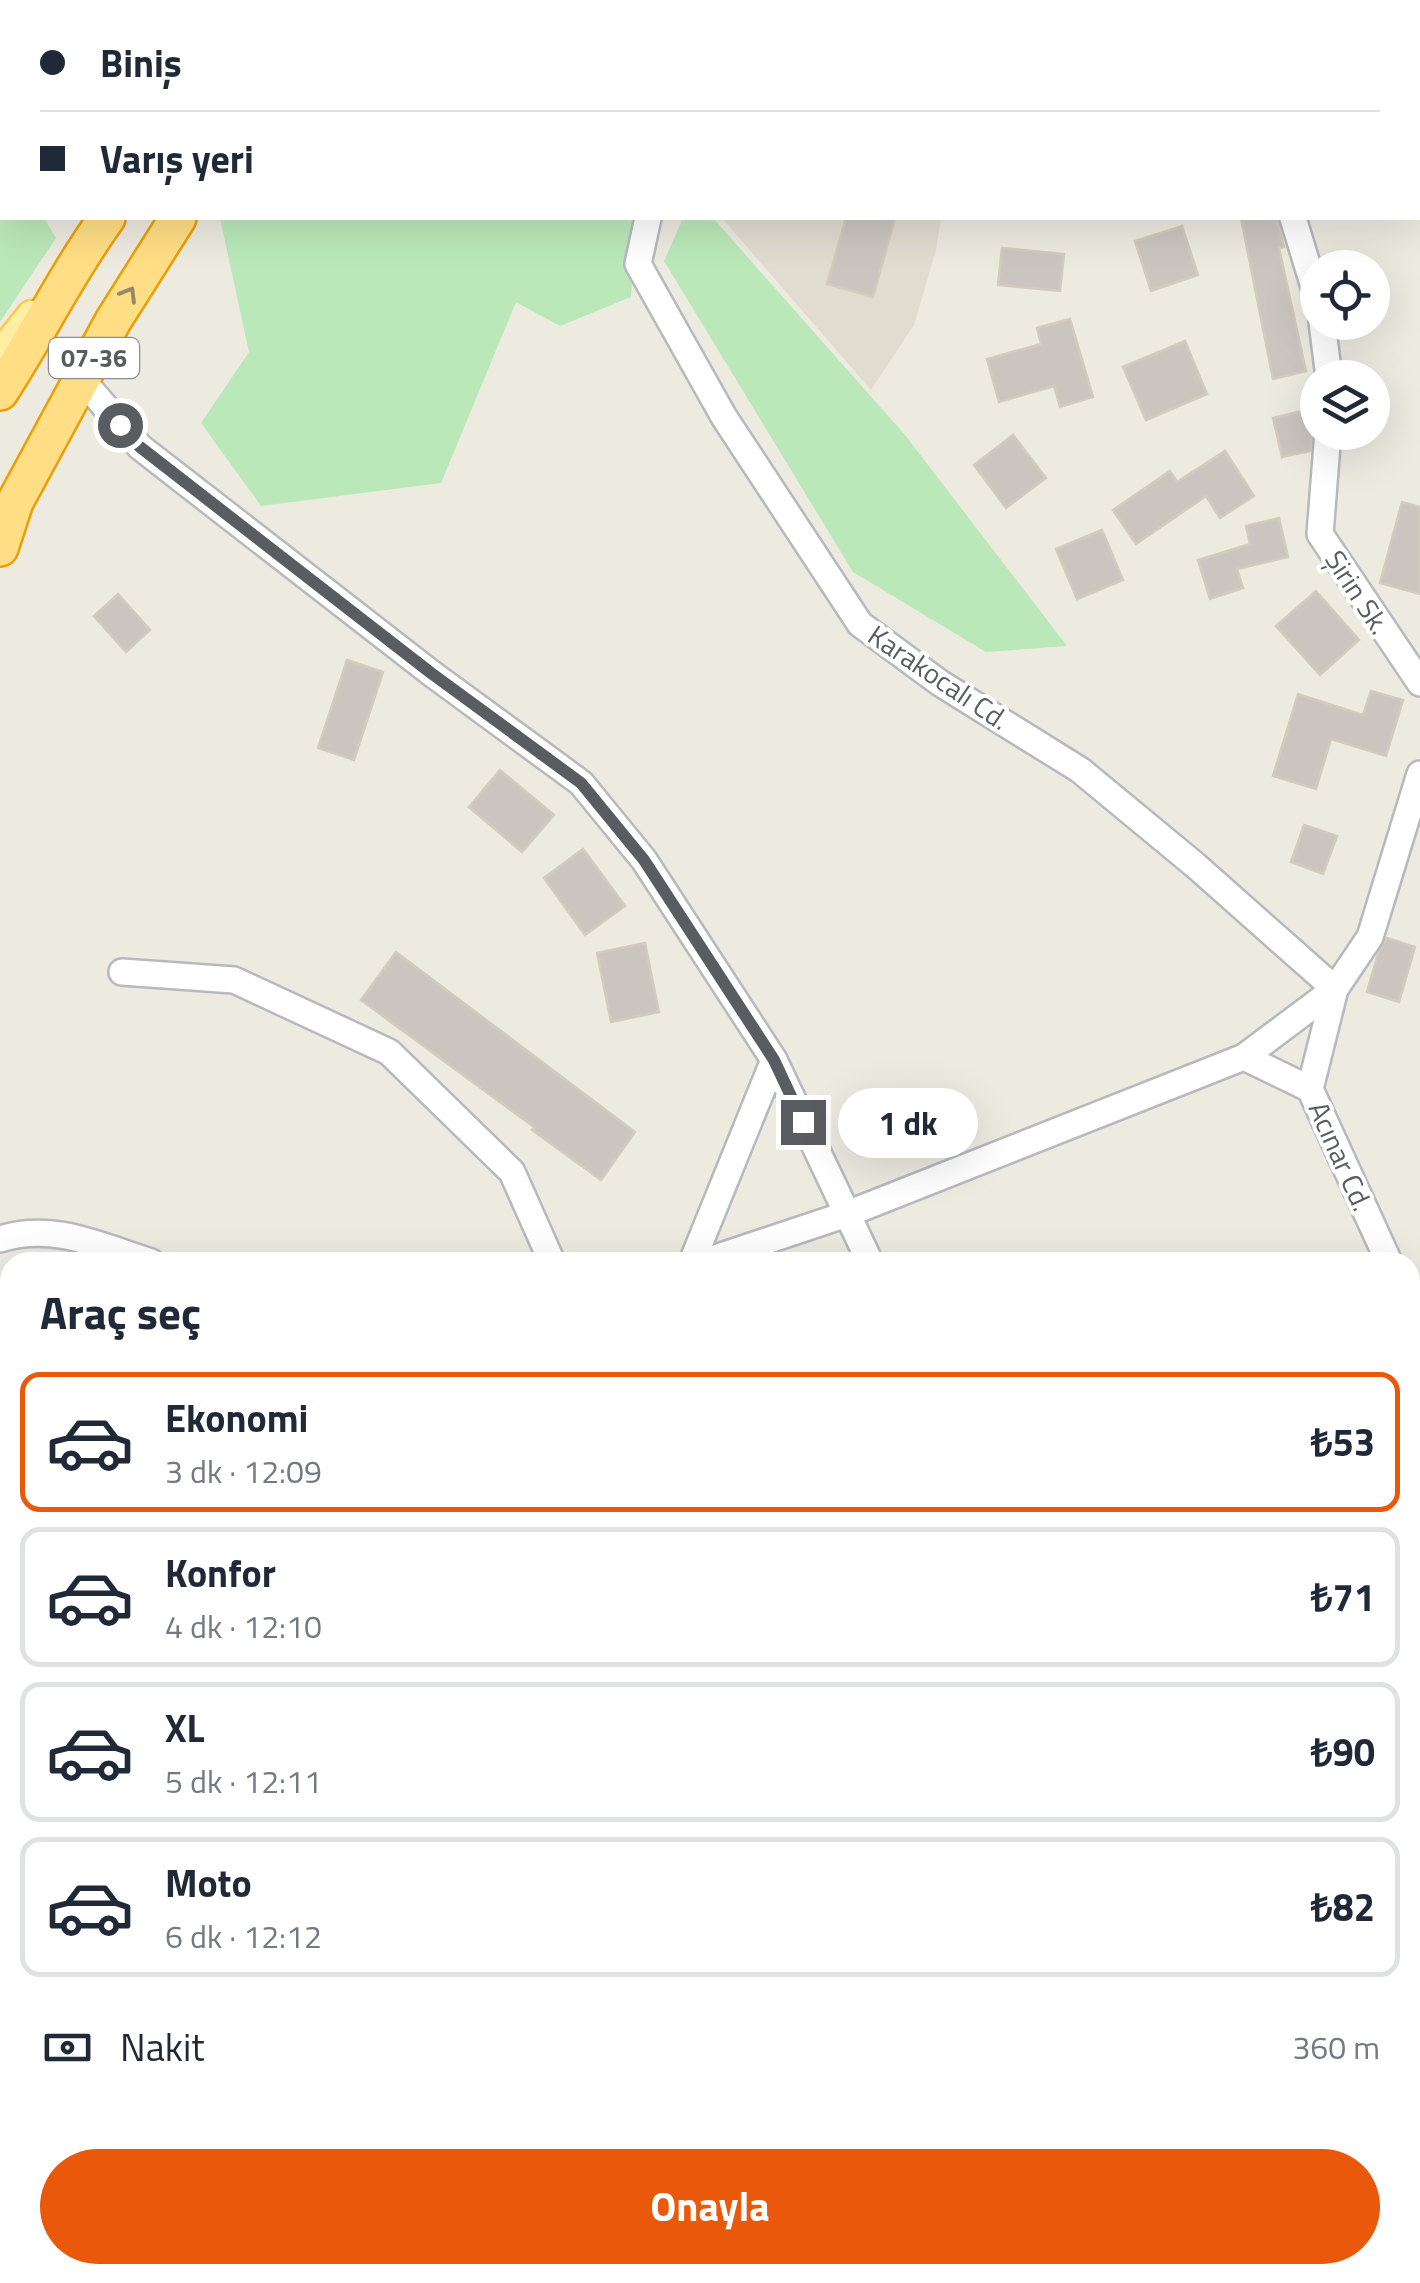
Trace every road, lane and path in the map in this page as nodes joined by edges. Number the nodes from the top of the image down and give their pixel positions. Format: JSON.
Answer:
{"nodes":[{"id":1,"x":106,"y":220,"type":"edge"},
{"id":2,"x":177,"y":220,"type":"edge"},
{"id":3,"x":648,"y":220,"type":"edge"},
{"id":4,"x":1294,"y":220,"type":"edge"},
{"id":5,"x":1303,"y":250,"type":"edge"},
{"id":6,"x":80,"y":255,"type":"junction"},
{"id":7,"x":0,"y":356,"type":"edge"},
{"id":8,"x":82,"y":380,"type":"junction"},
{"id":9,"x":0,"y":392,"type":"edge"},
{"id":10,"x":1327,"y":450,"type":"edge"},
{"id":11,"x":0,"y":548,"type":"edge"},
{"id":12,"x":1420,"y":683,"type":"edge"},
{"id":13,"x":1420,"y":774,"type":"edge"},
{"id":14,"x":122,"y":972,"type":"dead end"},
{"id":15,"x":1335,"y":989,"type":"junction"},
{"id":16,"x":1244,"y":1057,"type":"junction"},
{"id":17,"x":774,"y":1060,"type":"junction"},
{"id":18,"x":1310,"y":1089,"type":"junction"},
{"id":19,"x":848,"y":1214,"type":"junction"},
{"id":20,"x":0,"y":1239,"type":"edge"},
{"id":21,"x":119,"y":1252,"type":"edge"},
{"id":22,"x":548,"y":1252,"type":"edge"},
{"id":23,"x":696,"y":1252,"type":"edge"},
{"id":24,"x":734,"y":1252,"type":"edge"},
{"id":25,"x":865,"y":1252,"type":"edge"},
{"id":26,"x":1385,"y":1252,"type":"edge"}],
"edges":[{"from":1,"to":6,"type":"highway","number":"07-36"},
{"from":8,"to":2,"type":"highway","number":"07-36","one_way":true},
{"from":3,"to":15,"type":"street","name":"Karakocalı Cd."},
{"from":4,"to":5,"type":"street"},
{"from":6,"to":7,"type":"main road"},
{"from":6,"to":9,"type":"highway","number":"07-36"},
{"from":8,"to":11,"type":"highway","number":"07-36"},
{"from":8,"to":17,"type":"street"},
{"from":10,"to":12,"type":"street","name":"Şirin Sk."},
{"from":13,"to":15,"type":"street"},
{"from":14,"to":22,"type":"street"},
{"from":15,"to":16,"type":"street"},
{"from":15,"to":18,"type":"street","name":"Acınar Cd."},
{"from":16,"to":18,"type":"street"},
{"from":16,"to":19,"type":"street"},
{"from":17,"to":19,"type":"street"},
{"from":17,"to":23,"type":"street"},
{"from":18,"to":26,"type":"street","name":"Acınar Cd."},
{"from":19,"to":24,"type":"street"},
{"from":19,"to":25,"type":"street"},
{"from":20,"to":21,"type":"street"}]}
